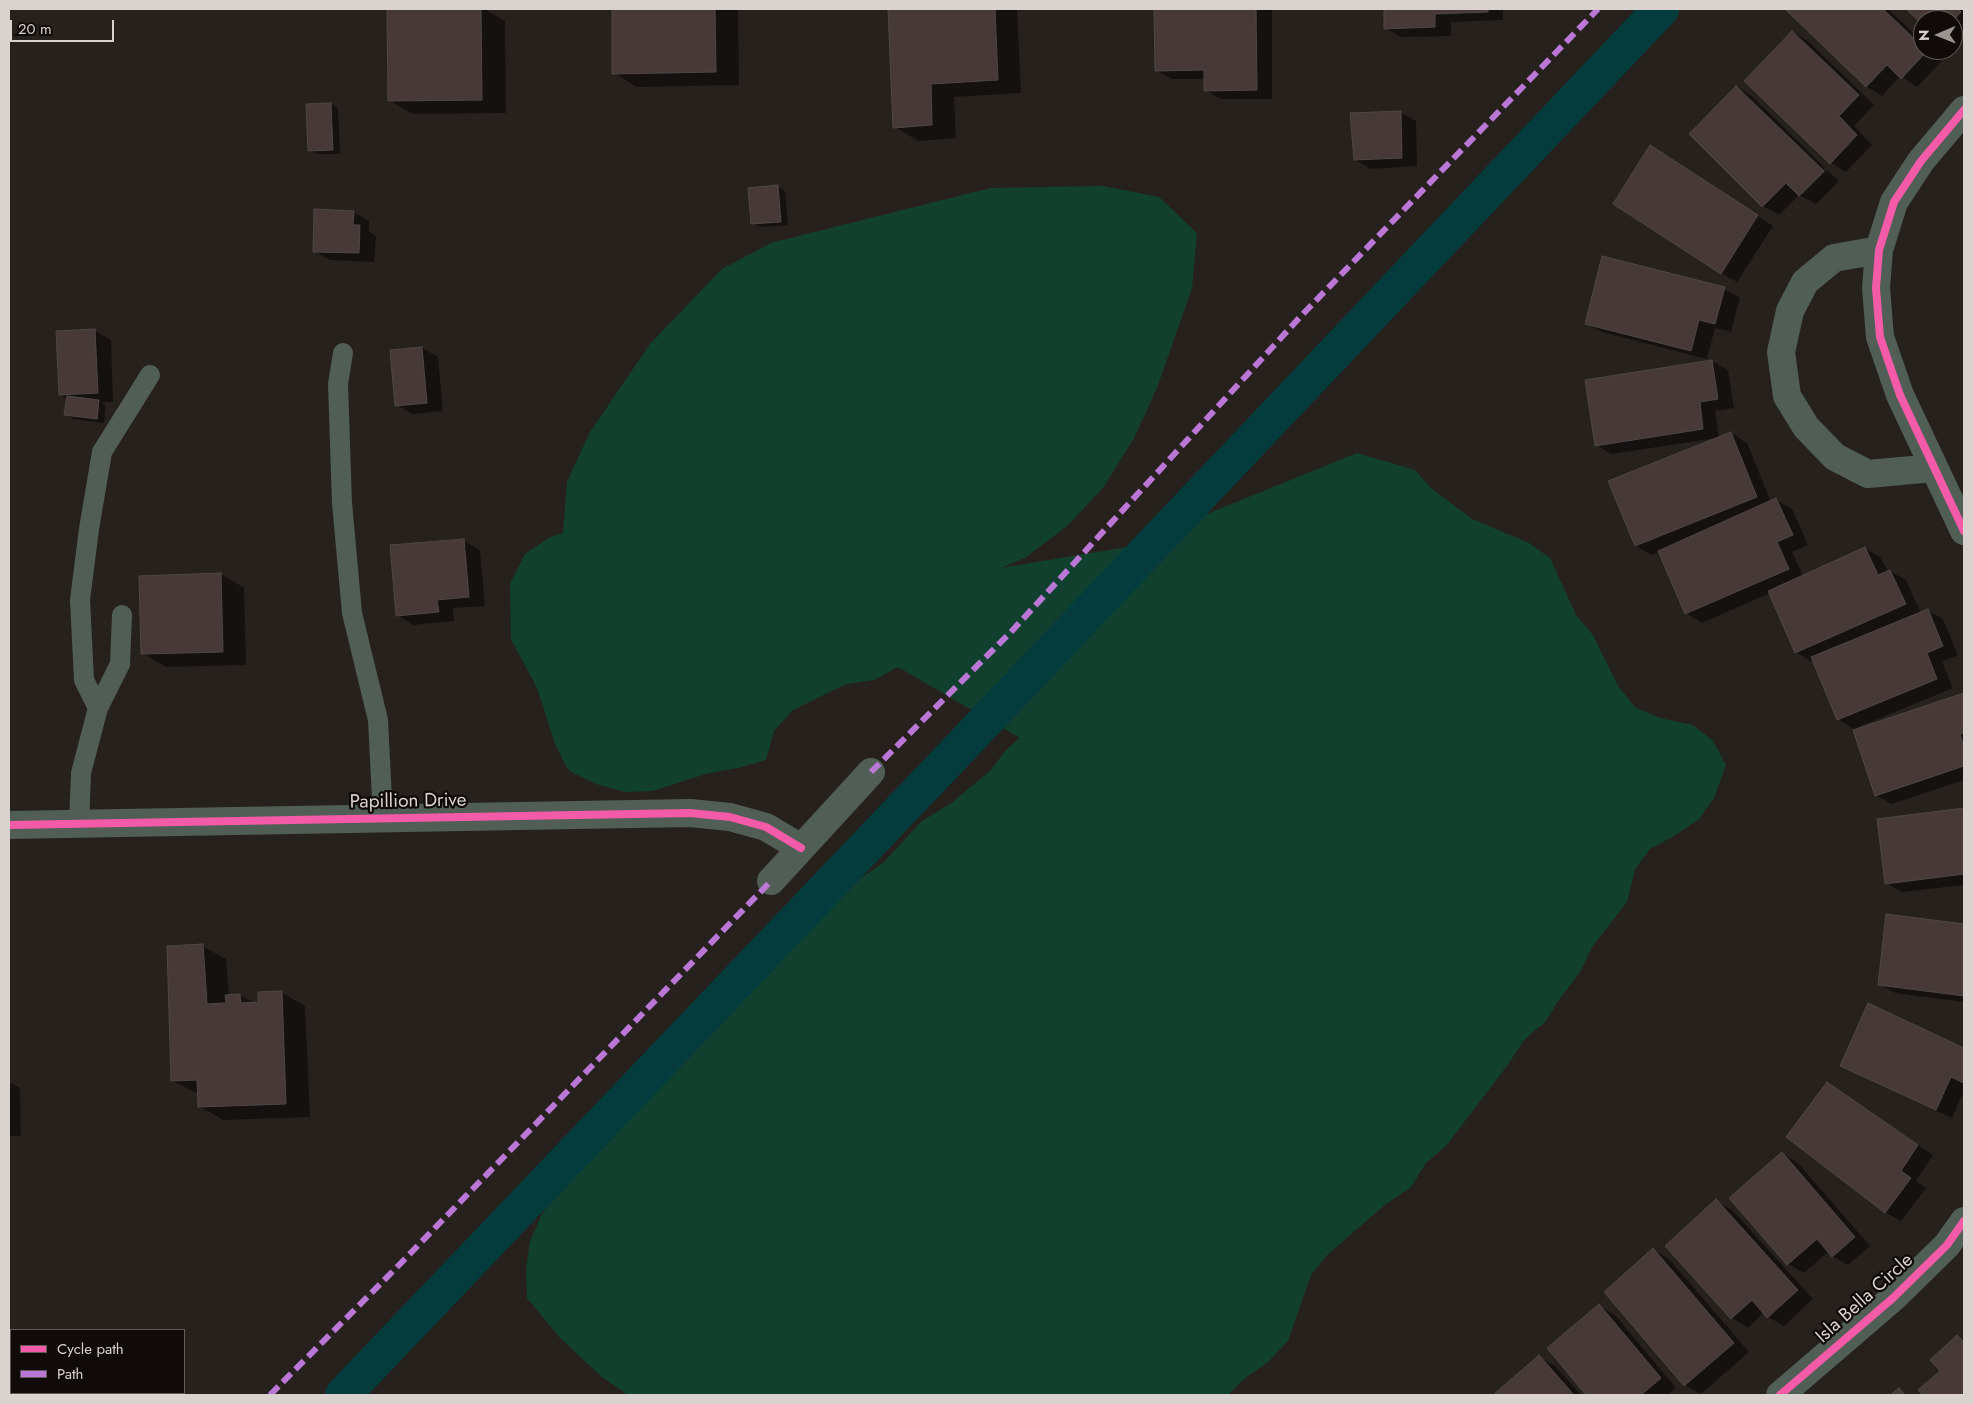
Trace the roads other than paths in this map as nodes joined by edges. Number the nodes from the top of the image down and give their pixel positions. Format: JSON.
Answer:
{"nodes":[{"id":1,"x":1964,"y":110,"type":"edge"},
{"id":2,"x":1879,"y":250,"type":"junction"},
{"id":3,"x":343,"y":353,"type":"dead end"},
{"id":4,"x":150,"y":375,"type":"dead end"},
{"id":5,"x":1934,"y":468,"type":"junction"},
{"id":6,"x":1964,"y":531,"type":"edge"},
{"id":7,"x":122,"y":615,"type":"dead end"},
{"id":8,"x":98,"y":708,"type":"junction"},
{"id":9,"x":871,"y":772,"type":"dead end"},
{"id":10,"x":383,"y":819,"type":"junction"},
{"id":11,"x":9,"y":825,"type":"edge"},
{"id":12,"x":79,"y":825,"type":"junction"},
{"id":13,"x":801,"y":848,"type":"junction"},
{"id":14,"x":771,"y":880,"type":"dead end"},
{"id":15,"x":1964,"y":1221,"type":"edge"},
{"id":16,"x":1780,"y":1395,"type":"edge"}],
"edges":[{"from":1,"to":2,"type":"street"},
{"from":2,"to":5,"type":"street"},
{"from":2,"to":5,"type":"street"},
{"from":3,"to":10,"type":"lane"},
{"from":4,"to":8,"type":"lane"},
{"from":5,"to":6,"type":"street"},
{"from":7,"to":8,"type":"lane"},
{"from":8,"to":12,"type":"lane"},
{"from":9,"to":13,"type":"street"},
{"from":10,"to":12,"type":"street","name":"Papillion Drive"},
{"from":10,"to":13,"type":"street","name":"Papillion Drive"},
{"from":11,"to":12,"type":"street","name":"Papillion Drive"},
{"from":13,"to":14,"type":"street"},
{"from":15,"to":16,"type":"street","name":"Isla Bella Circle"}]}
